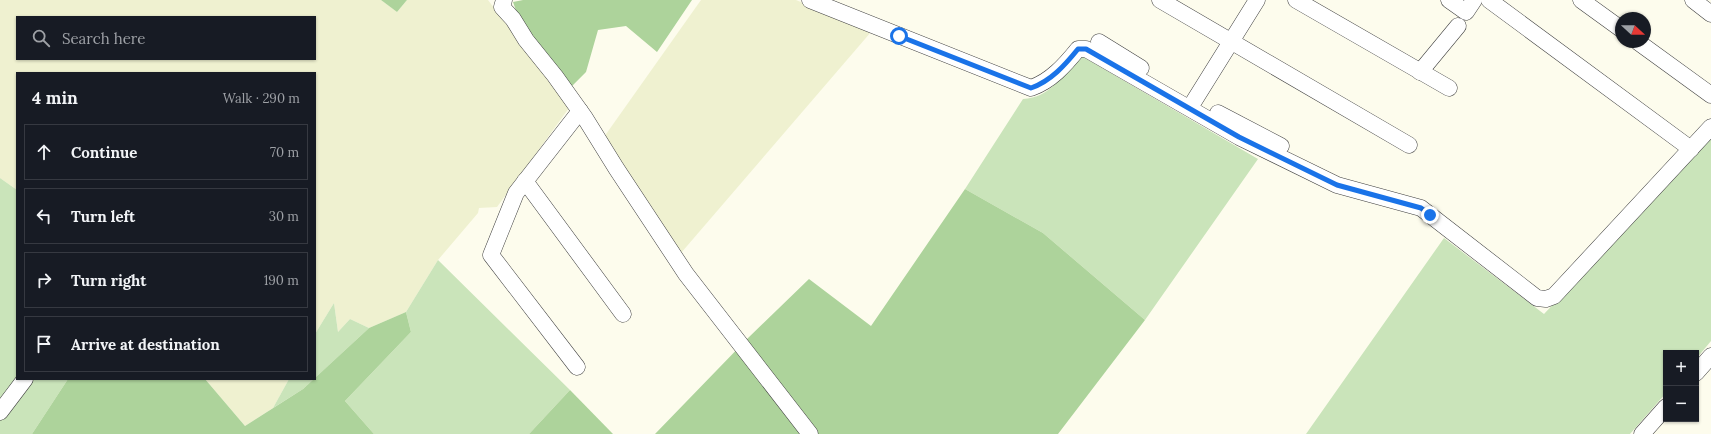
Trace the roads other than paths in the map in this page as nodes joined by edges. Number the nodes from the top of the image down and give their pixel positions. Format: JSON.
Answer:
{"nodes":[{"id":1,"x":504,"y":0,"type":"edge"},
{"id":2,"x":810,"y":0,"type":"edge"},
{"id":3,"x":1160,"y":0,"type":"edge"},
{"id":4,"x":1257,"y":0,"type":"edge"},
{"id":5,"x":1296,"y":0,"type":"edge"},
{"id":6,"x":1449,"y":0,"type":"edge"},
{"id":7,"x":1474,"y":0,"type":"edge"},
{"id":8,"x":1489,"y":0,"type":"edge"},
{"id":9,"x":1581,"y":0,"type":"edge"},
{"id":10,"x":1692,"y":0,"type":"edge"},
{"id":11,"x":1711,"y":14,"type":"edge"},
{"id":12,"x":1615,"y":25,"type":"edge"},
{"id":13,"x":1458,"y":26,"type":"dead end"},
{"id":14,"x":1099,"y":42,"type":"dead end"},
{"id":15,"x":1231,"y":42,"type":"junction"},
{"id":16,"x":1646,"y":48,"type":"edge"},
{"id":17,"x":1420,"y":72,"type":"junction"},
{"id":18,"x":1449,"y":88,"type":"dead end"},
{"id":19,"x":1711,"y":95,"type":"edge"},
{"id":20,"x":1194,"y":101,"type":"junction"},
{"id":21,"x":580,"y":112,"type":"junction"},
{"id":22,"x":1711,"y":127,"type":"edge"},
{"id":23,"x":1409,"y":145,"type":"dead end"},
{"id":24,"x":1691,"y":149,"type":"junction"},
{"id":25,"x":1314,"y":163,"type":"dead end"},
{"id":26,"x":525,"y":180,"type":"junction"},
{"id":27,"x":622,"y":314,"type":"dead end"},
{"id":28,"x":1711,"y":356,"type":"edge"},
{"id":29,"x":577,"y":368,"type":"dead end"},
{"id":30,"x":1699,"y":370,"type":"edge"},
{"id":31,"x":24,"y":380,"type":"edge"},
{"id":32,"x":1663,"y":410,"type":"edge"},
{"id":33,"x":0,"y":412,"type":"edge"},
{"id":34,"x":810,"y":434,"type":"edge"},
{"id":35,"x":1642,"y":434,"type":"edge"}],
"edges":[{"from":1,"to":21,"type":"street"},
{"from":2,"to":24,"type":"street"},
{"from":3,"to":15,"type":"street"},
{"from":4,"to":15,"type":"street"},
{"from":5,"to":17,"type":"street"},
{"from":6,"to":7,"type":"street"},
{"from":8,"to":24,"type":"street"},
{"from":9,"to":12,"type":"street"},
{"from":10,"to":11,"type":"street"},
{"from":13,"to":17,"type":"street"},
{"from":14,"to":20,"type":"street"},
{"from":15,"to":20,"type":"street"},
{"from":15,"to":23,"type":"street"},
{"from":16,"to":19,"type":"street"},
{"from":17,"to":18,"type":"street"},
{"from":20,"to":25,"type":"street"},
{"from":21,"to":26,"type":"street"},
{"from":21,"to":34,"type":"street"},
{"from":22,"to":24,"type":"street"},
{"from":26,"to":27,"type":"street"},
{"from":26,"to":29,"type":"street"},
{"from":28,"to":30,"type":"street"},
{"from":31,"to":33,"type":"street"},
{"from":32,"to":35,"type":"street"}]}
